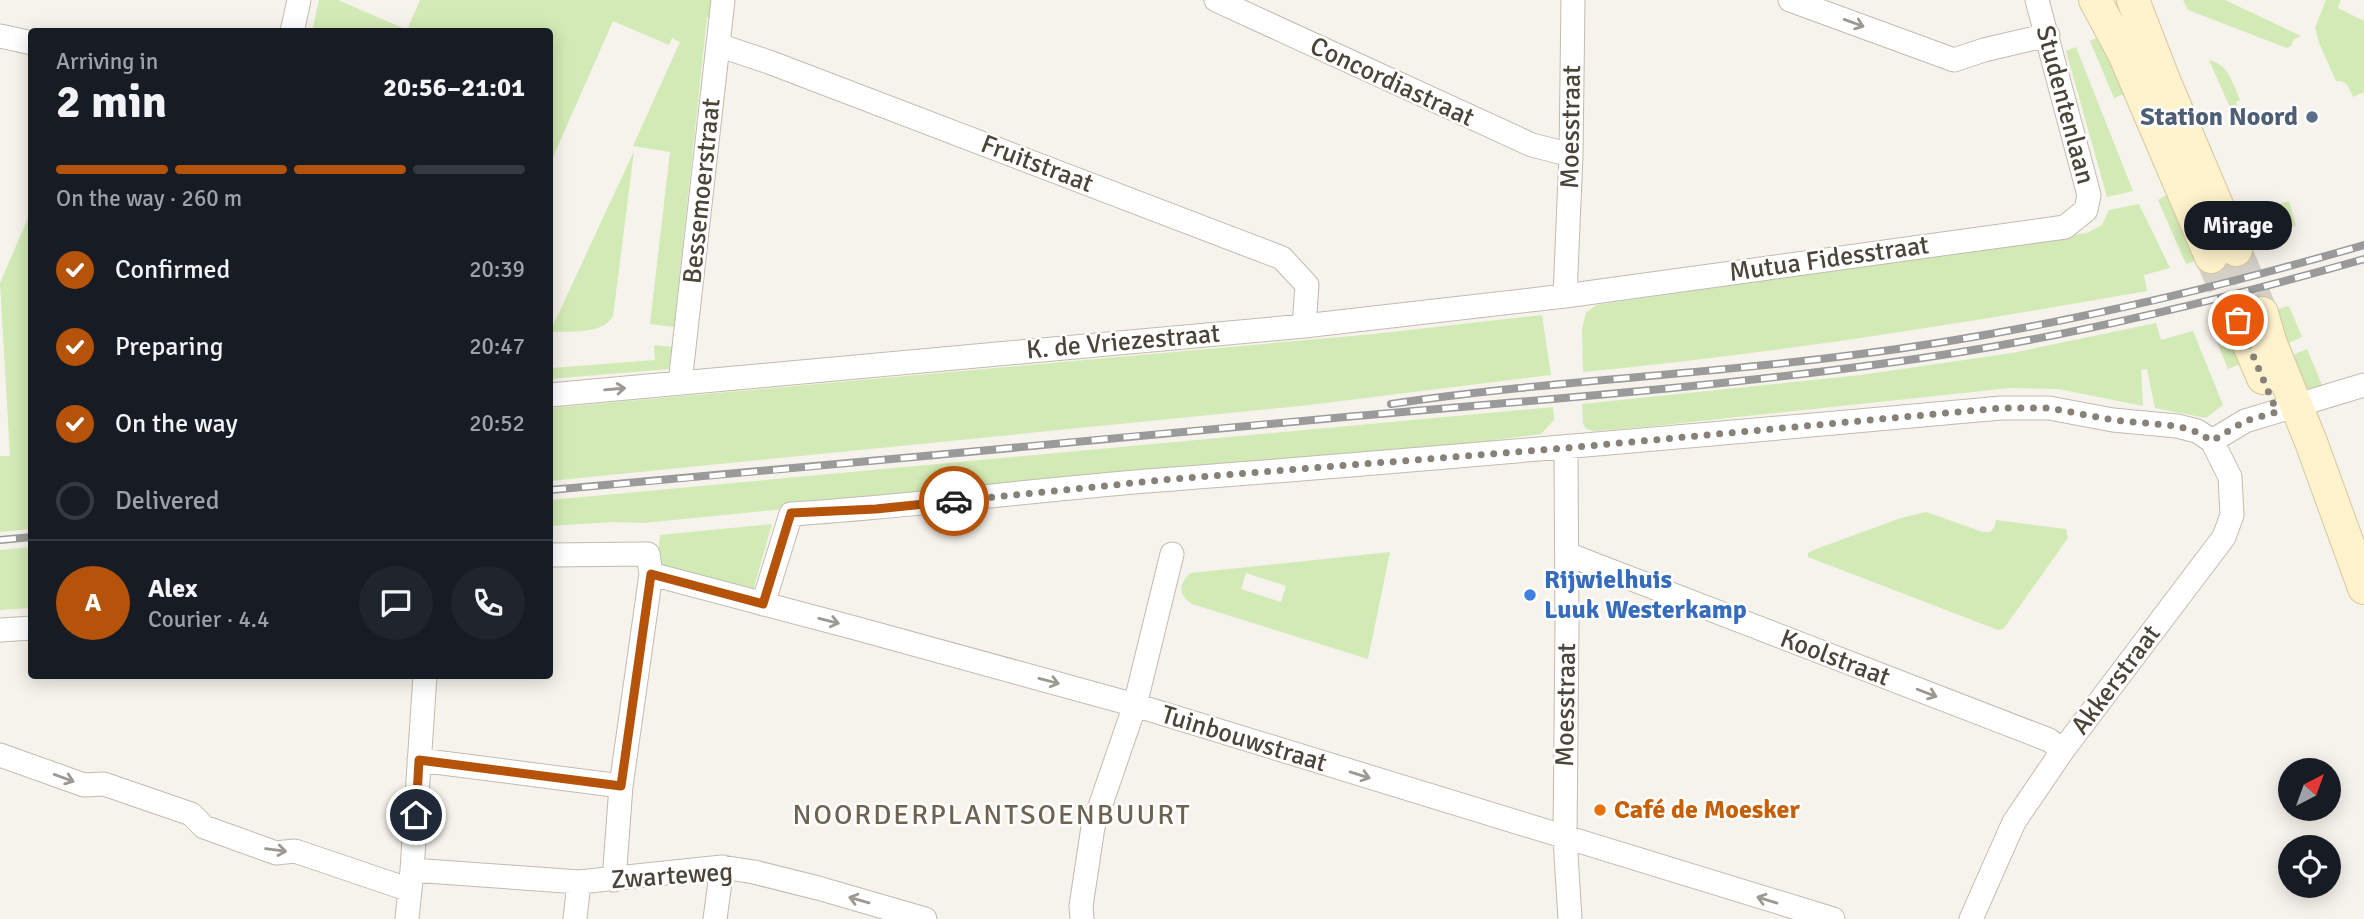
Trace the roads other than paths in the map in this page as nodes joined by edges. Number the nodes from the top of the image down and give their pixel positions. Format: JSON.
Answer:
{"nodes":[{"id":1,"x":299,"y":0,"type":"edge"},
{"id":2,"x":723,"y":0,"type":"edge"},
{"id":3,"x":1216,"y":0,"type":"edge"},
{"id":4,"x":1573,"y":0,"type":"edge"},
{"id":5,"x":1790,"y":0,"type":"edge"},
{"id":6,"x":2037,"y":0,"type":"edge"},
{"id":7,"x":2095,"y":0,"type":"edge"},
{"id":8,"x":2133,"y":0,"type":"edge"},
{"id":9,"x":293,"y":28,"type":"edge"},
{"id":10,"x":2048,"y":35,"type":"junction"},
{"id":11,"x":0,"y":36,"type":"edge"},
{"id":12,"x":28,"y":42,"type":"edge"},
{"id":13,"x":718,"y":45,"type":"junction"},
{"id":14,"x":1571,"y":155,"type":"junction"},
{"id":15,"x":2086,"y":209,"type":"joint"},
{"id":16,"x":1565,"y":296,"type":"junction"},
{"id":17,"x":2250,"y":316,"type":"tunnel mouth"},
{"id":18,"x":1304,"y":326,"type":"junction"},
{"id":19,"x":680,"y":383,"type":"junction"},
{"id":20,"x":2364,"y":385,"type":"edge"},
{"id":21,"x":553,"y":395,"type":"edge"},
{"id":22,"x":2287,"y":409,"type":"junction"},
{"id":23,"x":2212,"y":441,"type":"junction"},
{"id":24,"x":1566,"y":448,"type":"junction"},
{"id":25,"x":1172,"y":554,"type":"dead end"},
{"id":26,"x":1567,"y":554,"type":"junction"},
{"id":27,"x":553,"y":555,"type":"edge"},
{"id":28,"x":650,"y":564,"type":"junction"},
{"id":29,"x":2360,"y":578,"type":"edge"},
{"id":30,"x":763,"y":604,"type":"junction"},
{"id":31,"x":28,"y":628,"type":"edge"},
{"id":32,"x":0,"y":630,"type":"edge"},
{"id":33,"x":425,"y":679,"type":"edge"},
{"id":34,"x":1135,"y":705,"type":"junction"},
{"id":35,"x":2063,"y":750,"type":"junction"},
{"id":36,"x":0,"y":755,"type":"edge"},
{"id":37,"x":419,"y":760,"type":"junction"},
{"id":38,"x":621,"y":786,"type":"junction"},
{"id":39,"x":1565,"y":838,"type":"junction"},
{"id":40,"x":722,"y":867,"type":"junction"},
{"id":41,"x":411,"y":880,"type":"junction"},
{"id":42,"x":614,"y":880,"type":"junction"},
{"id":43,"x":579,"y":882,"type":"junction"},
{"id":44,"x":919,"y":918,"type":"edge"},
{"id":45,"x":407,"y":919,"type":"edge"},
{"id":46,"x":575,"y":919,"type":"edge"},
{"id":47,"x":715,"y":919,"type":"edge"},
{"id":48,"x":1082,"y":919,"type":"edge"},
{"id":49,"x":1570,"y":919,"type":"edge"},
{"id":50,"x":1833,"y":919,"type":"edge"},
{"id":51,"x":1971,"y":919,"type":"edge"}],
"edges":[{"from":1,"to":9,"type":"street"},
{"from":2,"to":13,"type":"street","name":"Bessemoerstraat"},
{"from":3,"to":14,"type":"street","name":"Concordiastraat"},
{"from":4,"to":14,"type":"street","name":"Moesstraat"},
{"from":5,"to":10,"type":"street","one_way":true},
{"from":6,"to":10,"type":"street","name":"Studentenlaan"},
{"from":7,"to":8,"type":"street"},
{"from":10,"to":15,"type":"street","name":"Studentenlaan"},
{"from":11,"to":12,"type":"street"},
{"from":13,"to":18,"type":"street","name":"Fruitstraat"},
{"from":13,"to":19,"type":"street","name":"Bessemoerstraat"},
{"from":14,"to":16,"type":"street","name":"Moesstraat"},
{"from":15,"to":16,"type":"street","name":"Mutua Fidesstraat"},
{"from":16,"to":18,"type":"street","name":"K. de Vriezestraat"},
{"from":17,"to":22,"type":"street"},
{"from":18,"to":19,"type":"street","name":"K. de Vriezestraat"},
{"from":21,"to":19,"type":"street","name":"K. de Vriezestraat","one_way":true},
{"from":20,"to":22,"type":"street"},
{"from":22,"to":23,"type":"street"},
{"from":22,"to":29,"type":"street"},
{"from":23,"to":24,"type":"street"},
{"from":23,"to":35,"type":"street","name":"Akkerstraat"},
{"from":24,"to":26,"type":"street","name":"Moesstraat"},
{"from":24,"to":30,"type":"street"},
{"from":25,"to":34,"type":"street"},
{"from":26,"to":35,"type":"street","name":"Koolstraat","one_way":true},
{"from":26,"to":39,"type":"street","name":"Moesstraat"},
{"from":27,"to":28,"type":"street","name":"Tuinbouwstraat"},
{"from":28,"to":30,"type":"street","name":"Tuinbouwstraat"},
{"from":28,"to":38,"type":"street"},
{"from":30,"to":34,"type":"street","name":"Tuinbouwstraat","one_way":true},
{"from":31,"to":32,"type":"street"},
{"from":33,"to":37,"type":"street"},
{"from":34,"to":39,"type":"street","name":"Tuinbouwstraat","one_way":true},
{"from":34,"to":48,"type":"street"},
{"from":35,"to":51,"type":"street","name":"Akkerstraat"},
{"from":36,"to":41,"type":"street","name":"Zwarteweg","one_way":true},
{"from":37,"to":38,"type":"street"},
{"from":37,"to":41,"type":"street"},
{"from":38,"to":42,"type":"street"},
{"from":39,"to":49,"type":"street","name":"Moesstraat"},
{"from":50,"to":39,"type":"street","name":"Tuinbouwstraat","one_way":true},
{"from":40,"to":42,"type":"street","name":"Zwarteweg"},
{"from":44,"to":40,"type":"street","name":"Zwarteweg","one_way":true},
{"from":40,"to":47,"type":"street"},
{"from":41,"to":43,"type":"street","name":"Zwarteweg"},
{"from":41,"to":45,"type":"street"},
{"from":42,"to":43,"type":"street","name":"Zwarteweg"},
{"from":43,"to":46,"type":"street"}]}
